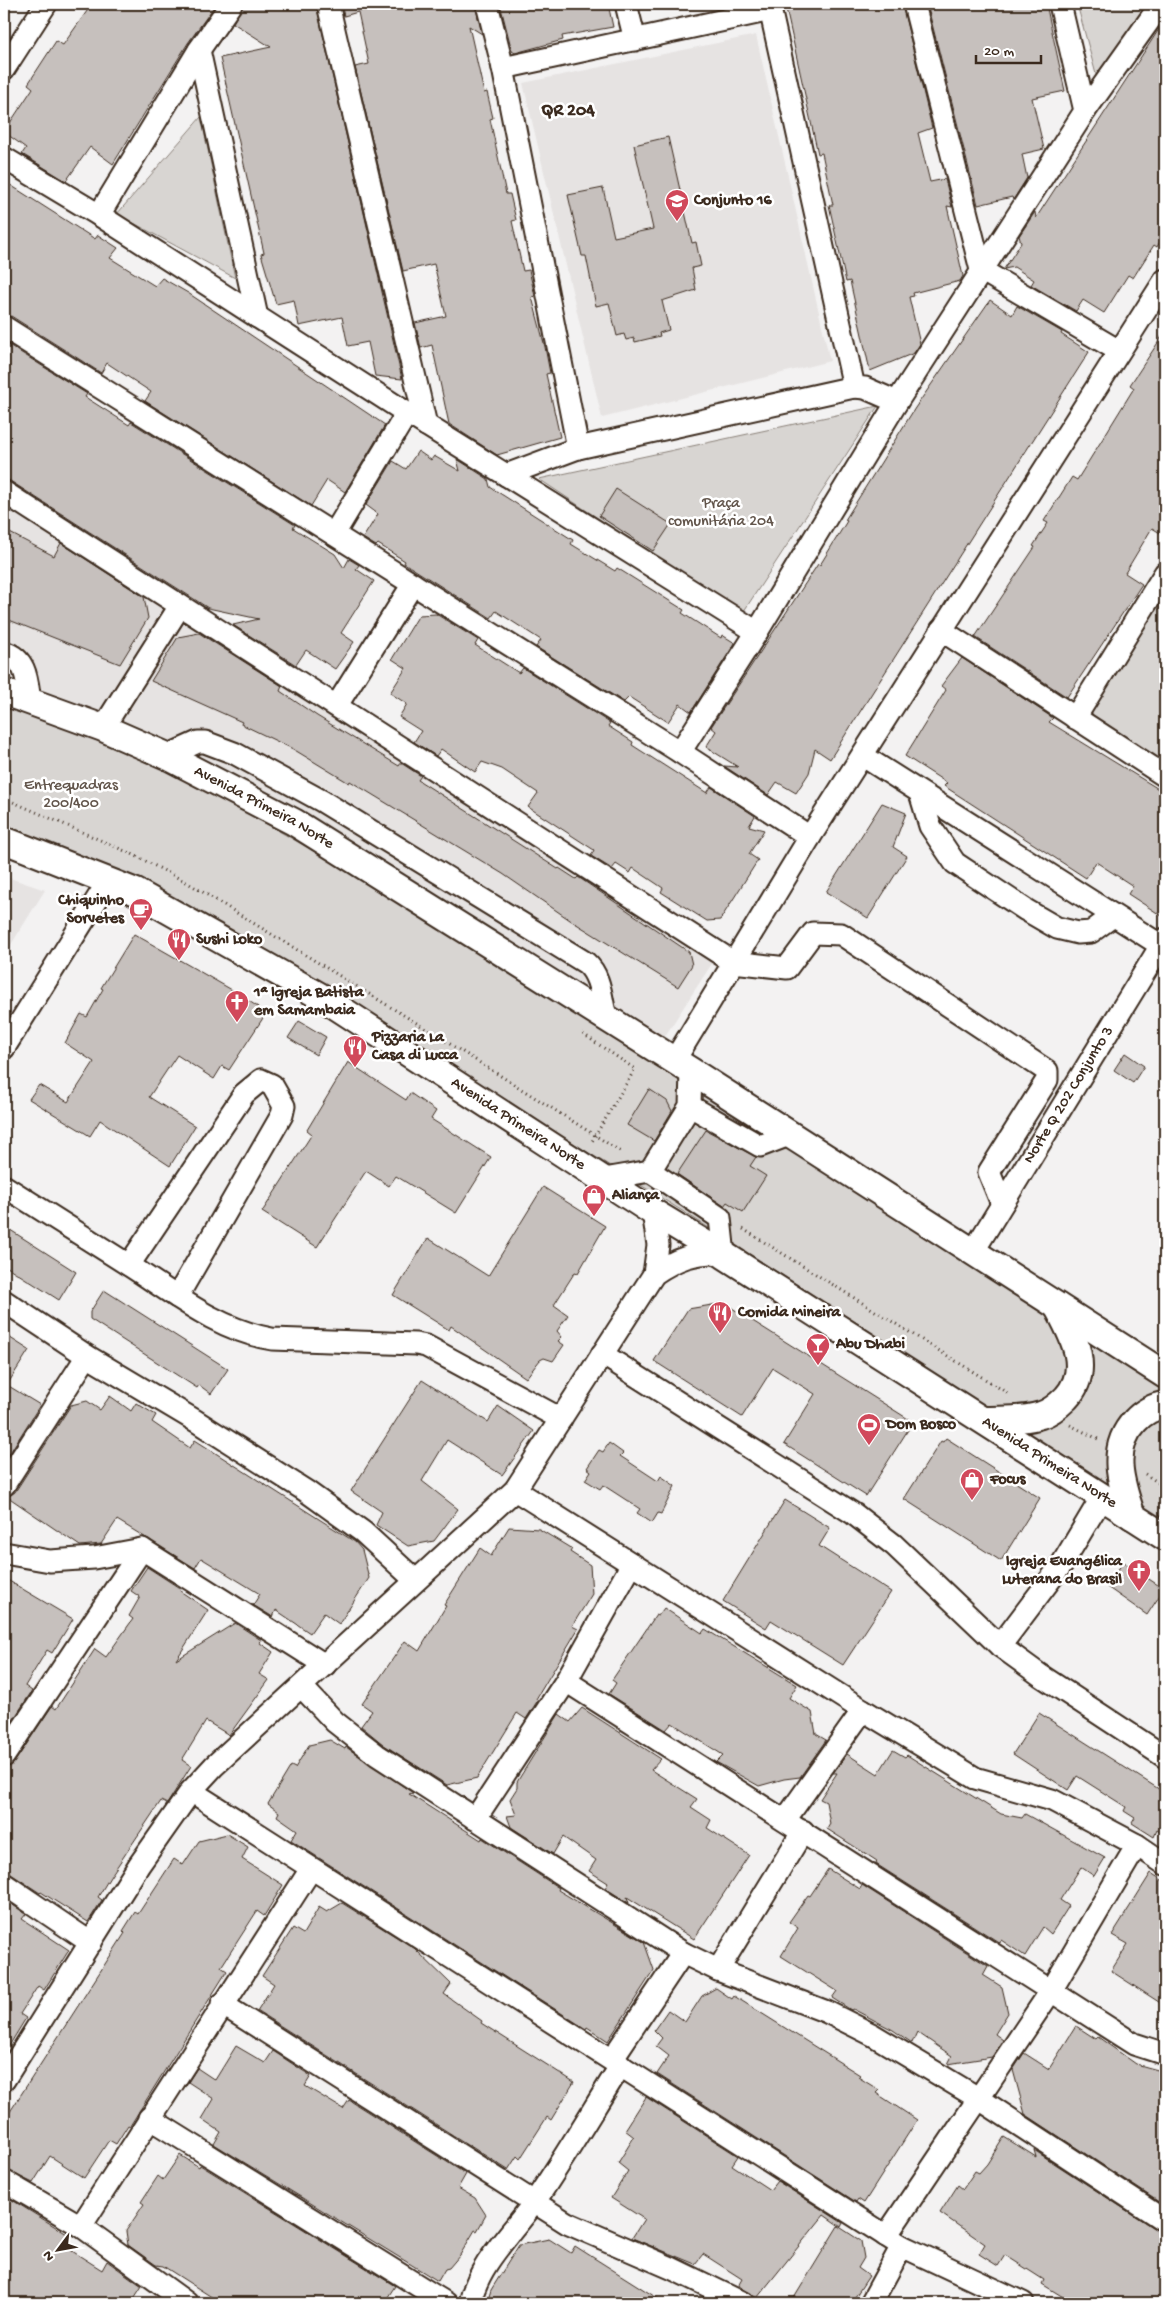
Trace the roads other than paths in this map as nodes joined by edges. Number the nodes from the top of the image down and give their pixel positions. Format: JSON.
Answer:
{"nodes":[{"id":1,"x":46,"y":4,"type":"edge"},
{"id":2,"x":231,"y":4,"type":"edge"},
{"id":3,"x":328,"y":4,"type":"edge"},
{"id":4,"x":487,"y":4,"type":"edge"},
{"id":5,"x":626,"y":4,"type":"edge"},
{"id":6,"x":914,"y":4,"type":"edge"},
{"id":7,"x":1060,"y":4,"type":"edge"},
{"id":8,"x":1161,"y":4,"type":"edge"},
{"id":9,"x":770,"y":7,"type":"edge"},
{"id":10,"x":635,"y":40,"type":"junction"},
{"id":11,"x":199,"y":50,"type":"junction"},
{"id":12,"x":503,"y":68,"type":"junction"},
{"id":13,"x":4,"y":69,"type":"edge"},
{"id":14,"x":1085,"y":111,"type":"junction"},
{"id":15,"x":4,"y":158,"type":"edge"},
{"id":16,"x":99,"y":215,"type":"junction"},
{"id":17,"x":981,"y":270,"type":"junction"},
{"id":18,"x":1165,"y":280,"type":"edge"},
{"id":19,"x":257,"y":317,"type":"junction"},
{"id":20,"x":4,"y":327,"type":"edge"},
{"id":21,"x":1119,"y":352,"type":"junction"},
{"id":22,"x":854,"y":387,"type":"junction"},
{"id":23,"x":897,"y":402,"type":"junction"},
{"id":24,"x":407,"y":413,"type":"junction"},
{"id":25,"x":426,"y":425,"type":"junction"},
{"id":26,"x":578,"y":448,"type":"junction"},
{"id":27,"x":506,"y":476,"type":"junction"},
{"id":28,"x":4,"y":492,"type":"edge"},
{"id":29,"x":334,"y":534,"type":"junction"},
{"id":30,"x":1165,"y":573,"type":"edge"},
{"id":31,"x":413,"y":584,"type":"junction"},
{"id":32,"x":180,"y":606,"type":"junction"},
{"id":33,"x":940,"y":630,"type":"junction"},
{"id":34,"x":757,"y":632,"type":"junction"},
{"id":35,"x":4,"y":652,"type":"edge"},
{"id":36,"x":4,"y":692,"type":"edge"},
{"id":37,"x":30,"y":701,"type":"junction"},
{"id":38,"x":337,"y":705,"type":"junction"},
{"id":39,"x":1075,"y":718,"type":"junction"},
{"id":40,"x":103,"y":728,"type":"junction"},
{"id":41,"x":680,"y":752,"type":"junction"},
{"id":42,"x":167,"y":756,"type":"junction"},
{"id":43,"x":864,"y":756,"type":"junction"},
{"id":44,"x":1165,"y":776,"type":"edge"},
{"id":45,"x":920,"y":793,"type":"junction"},
{"id":46,"x":810,"y":837,"type":"junction"},
{"id":47,"x":4,"y":840,"type":"edge"},
{"id":48,"x":109,"y":880,"type":"junction"},
{"id":49,"x":1113,"y":916,"type":"junction"},
{"id":50,"x":1164,"y":944,"type":"edge"},
{"id":51,"x":734,"y":962,"type":"junction"},
{"id":52,"x":606,"y":1017,"type":"junction"},
{"id":53,"x":4,"y":1048,"type":"edge"},
{"id":54,"x":682,"y":1066,"type":"junction"},
{"id":55,"x":690,"y":1106,"type":"junction"},
{"id":56,"x":789,"y":1135,"type":"junction"},
{"id":57,"x":650,"y":1171,"type":"junction"},
{"id":58,"x":604,"y":1179,"type":"junction"},
{"id":59,"x":4,"y":1186,"type":"edge"},
{"id":60,"x":1002,"y":1204,"type":"junction"},
{"id":61,"x":653,"y":1212,"type":"junction"},
{"id":62,"x":972,"y":1252,"type":"junction"},
{"id":63,"x":722,"y":1254,"type":"junction"},
{"id":64,"x":128,"y":1265,"type":"junction"},
{"id":65,"x":654,"y":1274,"type":"junction"},
{"id":66,"x":177,"y":1297,"type":"junction"},
{"id":67,"x":4,"y":1301,"type":"edge"},
{"id":68,"x":1056,"y":1305,"type":"junction"},
{"id":69,"x":602,"y":1354,"type":"junction"},
{"id":70,"x":88,"y":1356,"type":"junction"},
{"id":71,"x":1165,"y":1375,"type":"edge"},
{"id":72,"x":1165,"y":1405,"type":"edge"},
{"id":73,"x":561,"y":1419,"type":"junction"},
{"id":74,"x":984,"y":1420,"type":"junction"},
{"id":75,"x":4,"y":1485,"type":"edge"},
{"id":76,"x":515,"y":1490,"type":"junction"},
{"id":77,"x":1102,"y":1497,"type":"junction"},
{"id":78,"x":1132,"y":1516,"type":"junction"},
{"id":79,"x":1165,"y":1537,"type":"edge"},
{"id":80,"x":142,"y":1549,"type":"junction"},
{"id":81,"x":4,"y":1553,"type":"edge"},
{"id":82,"x":632,"y":1564,"type":"junction"},
{"id":83,"x":415,"y":1580,"type":"junction"},
{"id":84,"x":1000,"y":1646,"type":"junction"},
{"id":85,"x":326,"y":1665,"type":"junction"},
{"id":86,"x":566,"y":1682,"type":"junction"},
{"id":87,"x":302,"y":1687,"type":"junction"},
{"id":88,"x":864,"y":1710,"type":"junction"},
{"id":89,"x":1164,"y":1753,"type":"edge"},
{"id":90,"x":4,"y":1756,"type":"edge"},
{"id":91,"x":191,"y":1791,"type":"junction"},
{"id":92,"x":475,"y":1819,"type":"junction"},
{"id":93,"x":794,"y":1826,"type":"junction"},
{"id":94,"x":1137,"y":1845,"type":"junction"},
{"id":95,"x":1165,"y":1864,"type":"edge"},
{"id":96,"x":311,"y":1869,"type":"junction"},
{"id":97,"x":4,"y":1884,"type":"edge"},
{"id":98,"x":91,"y":1943,"type":"junction"},
{"id":99,"x":683,"y":1953,"type":"junction"},
{"id":100,"x":718,"y":1970,"type":"junction"},
{"id":101,"x":1051,"y":1991,"type":"junction"},
{"id":102,"x":222,"y":2004,"type":"junction"},
{"id":103,"x":1165,"y":2054,"type":"edge"},
{"id":104,"x":616,"y":2062,"type":"junction"},
{"id":105,"x":4,"y":2080,"type":"edge"},
{"id":106,"x":978,"y":2098,"type":"junction"},
{"id":107,"x":149,"y":2118,"type":"junction"},
{"id":108,"x":4,"y":2181,"type":"edge"},
{"id":109,"x":533,"y":2203,"type":"junction"},
{"id":110,"x":1165,"y":2221,"type":"edge"},
{"id":111,"x":81,"y":2226,"type":"junction"},
{"id":112,"x":894,"y":2241,"type":"junction"},
{"id":113,"x":187,"y":2303,"type":"edge"},
{"id":114,"x":446,"y":2303,"type":"edge"},
{"id":115,"x":470,"y":2303,"type":"edge"},
{"id":116,"x":743,"y":2303,"type":"edge"},
{"id":117,"x":871,"y":2303,"type":"edge"},
{"id":118,"x":1023,"y":2303,"type":"edge"}],
"edges":[{"from":1,"to":13,"type":"street"},
{"from":2,"to":11,"type":"street"},
{"from":3,"to":25,"type":"street"},
{"from":4,"to":12,"type":"street"},
{"from":5,"to":10,"type":"street"},
{"from":6,"to":17,"type":"street"},
{"from":7,"to":14,"type":"street"},
{"from":8,"to":14,"type":"street"},
{"from":9,"to":10,"type":"street"},
{"from":9,"to":22,"type":"street"},
{"from":10,"to":12,"type":"street"},
{"from":11,"to":16,"type":"street"},
{"from":11,"to":19,"type":"street"},
{"from":12,"to":26,"type":"street"},
{"from":14,"to":17,"type":"street"},
{"from":15,"to":16,"type":"street"},
{"from":16,"to":19,"type":"street"},
{"from":17,"to":21,"type":"street"},
{"from":17,"to":23,"type":"street"},
{"from":18,"to":21,"type":"street"},
{"from":19,"to":24,"type":"street"},
{"from":20,"to":29,"type":"street"},
{"from":21,"to":33,"type":"street"},
{"from":22,"to":23,"type":"street"},
{"from":22,"to":26,"type":"street"},
{"from":23,"to":34,"type":"street"},
{"from":24,"to":25,"type":"street"},
{"from":24,"to":29,"type":"street"},
{"from":25,"to":27,"type":"street"},
{"from":26,"to":27,"type":"street"},
{"from":27,"to":34,"type":"street"},
{"from":28,"to":32,"type":"street"},
{"from":29,"to":31,"type":"street"},
{"from":30,"to":39,"type":"street"},
{"from":31,"to":38,"type":"street"},
{"from":31,"to":41,"type":"street"},
{"from":32,"to":38,"type":"street"},
{"from":32,"to":40,"type":"street"},
{"from":33,"to":39,"type":"street"},
{"from":33,"to":43,"type":"street"},
{"from":34,"to":41,"type":"street"},
{"from":35,"to":37,"type":"street"},
{"from":36,"to":37,"type":"main road","name":"Avenida Primeira Norte"},
{"from":37,"to":40,"type":"main road","name":"Avenida Primeira Norte"},
{"from":38,"to":51,"type":"street"},
{"from":39,"to":44,"type":"street"},
{"from":40,"to":42,"type":"main road","name":"Avenida Primeira Norte"},
{"from":41,"to":46,"type":"street"},
{"from":42,"to":52,"type":"main road","name":"Avenida Primeira Norte"},
{"from":42,"to":52,"type":"street"},
{"from":43,"to":45,"type":"street"},
{"from":43,"to":46,"type":"street"},
{"from":45,"to":49,"type":"street"},
{"from":45,"to":49,"type":"street"},
{"from":46,"to":51,"type":"street"},
{"from":47,"to":48,"type":"main road","name":"Avenida Primeira Norte"},
{"from":48,"to":53,"type":"street"},
{"from":48,"to":58,"type":"main road","name":"Avenida Primeira Norte"},
{"from":49,"to":50,"type":"street"},
{"from":50,"to":60,"type":"street","name":"Norte Q 202 Conjunto 3"},
{"from":51,"to":54,"type":"street"},
{"from":51,"to":60,"type":"street"},
{"from":52,"to":54,"type":"main road","name":"Avenida Primeira Norte"},
{"from":54,"to":55,"type":"street"},
{"from":54,"to":56,"type":"main road","name":"Avenida Primeira Norte"},
{"from":55,"to":56,"type":"street"},
{"from":55,"to":57,"type":"street"},
{"from":56,"to":62,"type":"main road","name":"Avenida Primeira Norte"},
{"from":57,"to":58,"type":"street"},
{"from":57,"to":63,"type":"street"},
{"from":58,"to":61,"type":"main road","name":"Avenida Primeira Norte"},
{"from":59,"to":64,"type":"street"},
{"from":60,"to":62,"type":"street","name":"Norte Q 202 Conjunto 3"},
{"from":61,"to":63,"type":"main road","name":"Avenida Primeira Norte"},
{"from":61,"to":65,"type":"street"},
{"from":62,"to":68,"type":"main road","name":"Avenida Primeira Norte"},
{"from":63,"to":65,"type":"street"},
{"from":63,"to":74,"type":"main road","name":"Avenida Primeira Norte"},
{"from":64,"to":66,"type":"street"},
{"from":64,"to":66,"type":"street"},
{"from":65,"to":69,"type":"street"},
{"from":66,"to":73,"type":"street"},
{"from":67,"to":70,"type":"street"},
{"from":68,"to":71,"type":"main road","name":"Avenida Primeira Norte"},
{"from":68,"to":74,"type":"main road"},
{"from":69,"to":73,"type":"street"},
{"from":69,"to":84,"type":"street"},
{"from":70,"to":75,"type":"street"},
{"from":70,"to":83,"type":"street"},
{"from":72,"to":78,"type":"main road"},
{"from":73,"to":76,"type":"street"},
{"from":74,"to":77,"type":"main road","name":"Avenida Primeira Norte"},
{"from":76,"to":82,"type":"street"},
{"from":76,"to":83,"type":"street"},
{"from":77,"to":78,"type":"main road","name":"Avenida Primeira Norte"},
{"from":77,"to":84,"type":"street"},
{"from":78,"to":79,"type":"main road","name":"Avenida Primeira Norte"},
{"from":80,"to":81,"type":"street"},
{"from":80,"to":85,"type":"street"},
{"from":80,"to":90,"type":"street"},
{"from":82,"to":86,"type":"street"},
{"from":82,"to":88,"type":"street"},
{"from":83,"to":85,"type":"street"},
{"from":84,"to":89,"type":"street"},
{"from":85,"to":87,"type":"street"},
{"from":86,"to":92,"type":"street"},
{"from":86,"to":93,"type":"street"},
{"from":87,"to":91,"type":"street"},
{"from":87,"to":92,"type":"street"},
{"from":88,"to":93,"type":"street"},
{"from":88,"to":94,"type":"street"},
{"from":91,"to":96,"type":"street"},
{"from":91,"to":98,"type":"street"},
{"from":92,"to":99,"type":"street"},
{"from":93,"to":100,"type":"street"},
{"from":93,"to":101,"type":"street"},
{"from":94,"to":95,"type":"street"},
{"from":94,"to":101,"type":"street"},
{"from":96,"to":102,"type":"street"},
{"from":96,"to":104,"type":"street"},
{"from":97,"to":98,"type":"street"},
{"from":98,"to":105,"type":"street"},
{"from":99,"to":100,"type":"street"},
{"from":99,"to":104,"type":"street"},
{"from":100,"to":106,"type":"street"},
{"from":101,"to":103,"type":"street"},
{"from":101,"to":106,"type":"street"},
{"from":102,"to":107,"type":"street"},
{"from":102,"to":109,"type":"street"},
{"from":104,"to":109,"type":"street"},
{"from":104,"to":112,"type":"street"},
{"from":106,"to":110,"type":"street"},
{"from":106,"to":112,"type":"street"},
{"from":107,"to":111,"type":"street"},
{"from":107,"to":114,"type":"street"},
{"from":108,"to":111,"type":"street"},
{"from":109,"to":115,"type":"street"},
{"from":109,"to":116,"type":"street"},
{"from":111,"to":113,"type":"street"},
{"from":112,"to":117,"type":"street"},
{"from":112,"to":118,"type":"street"}]}
